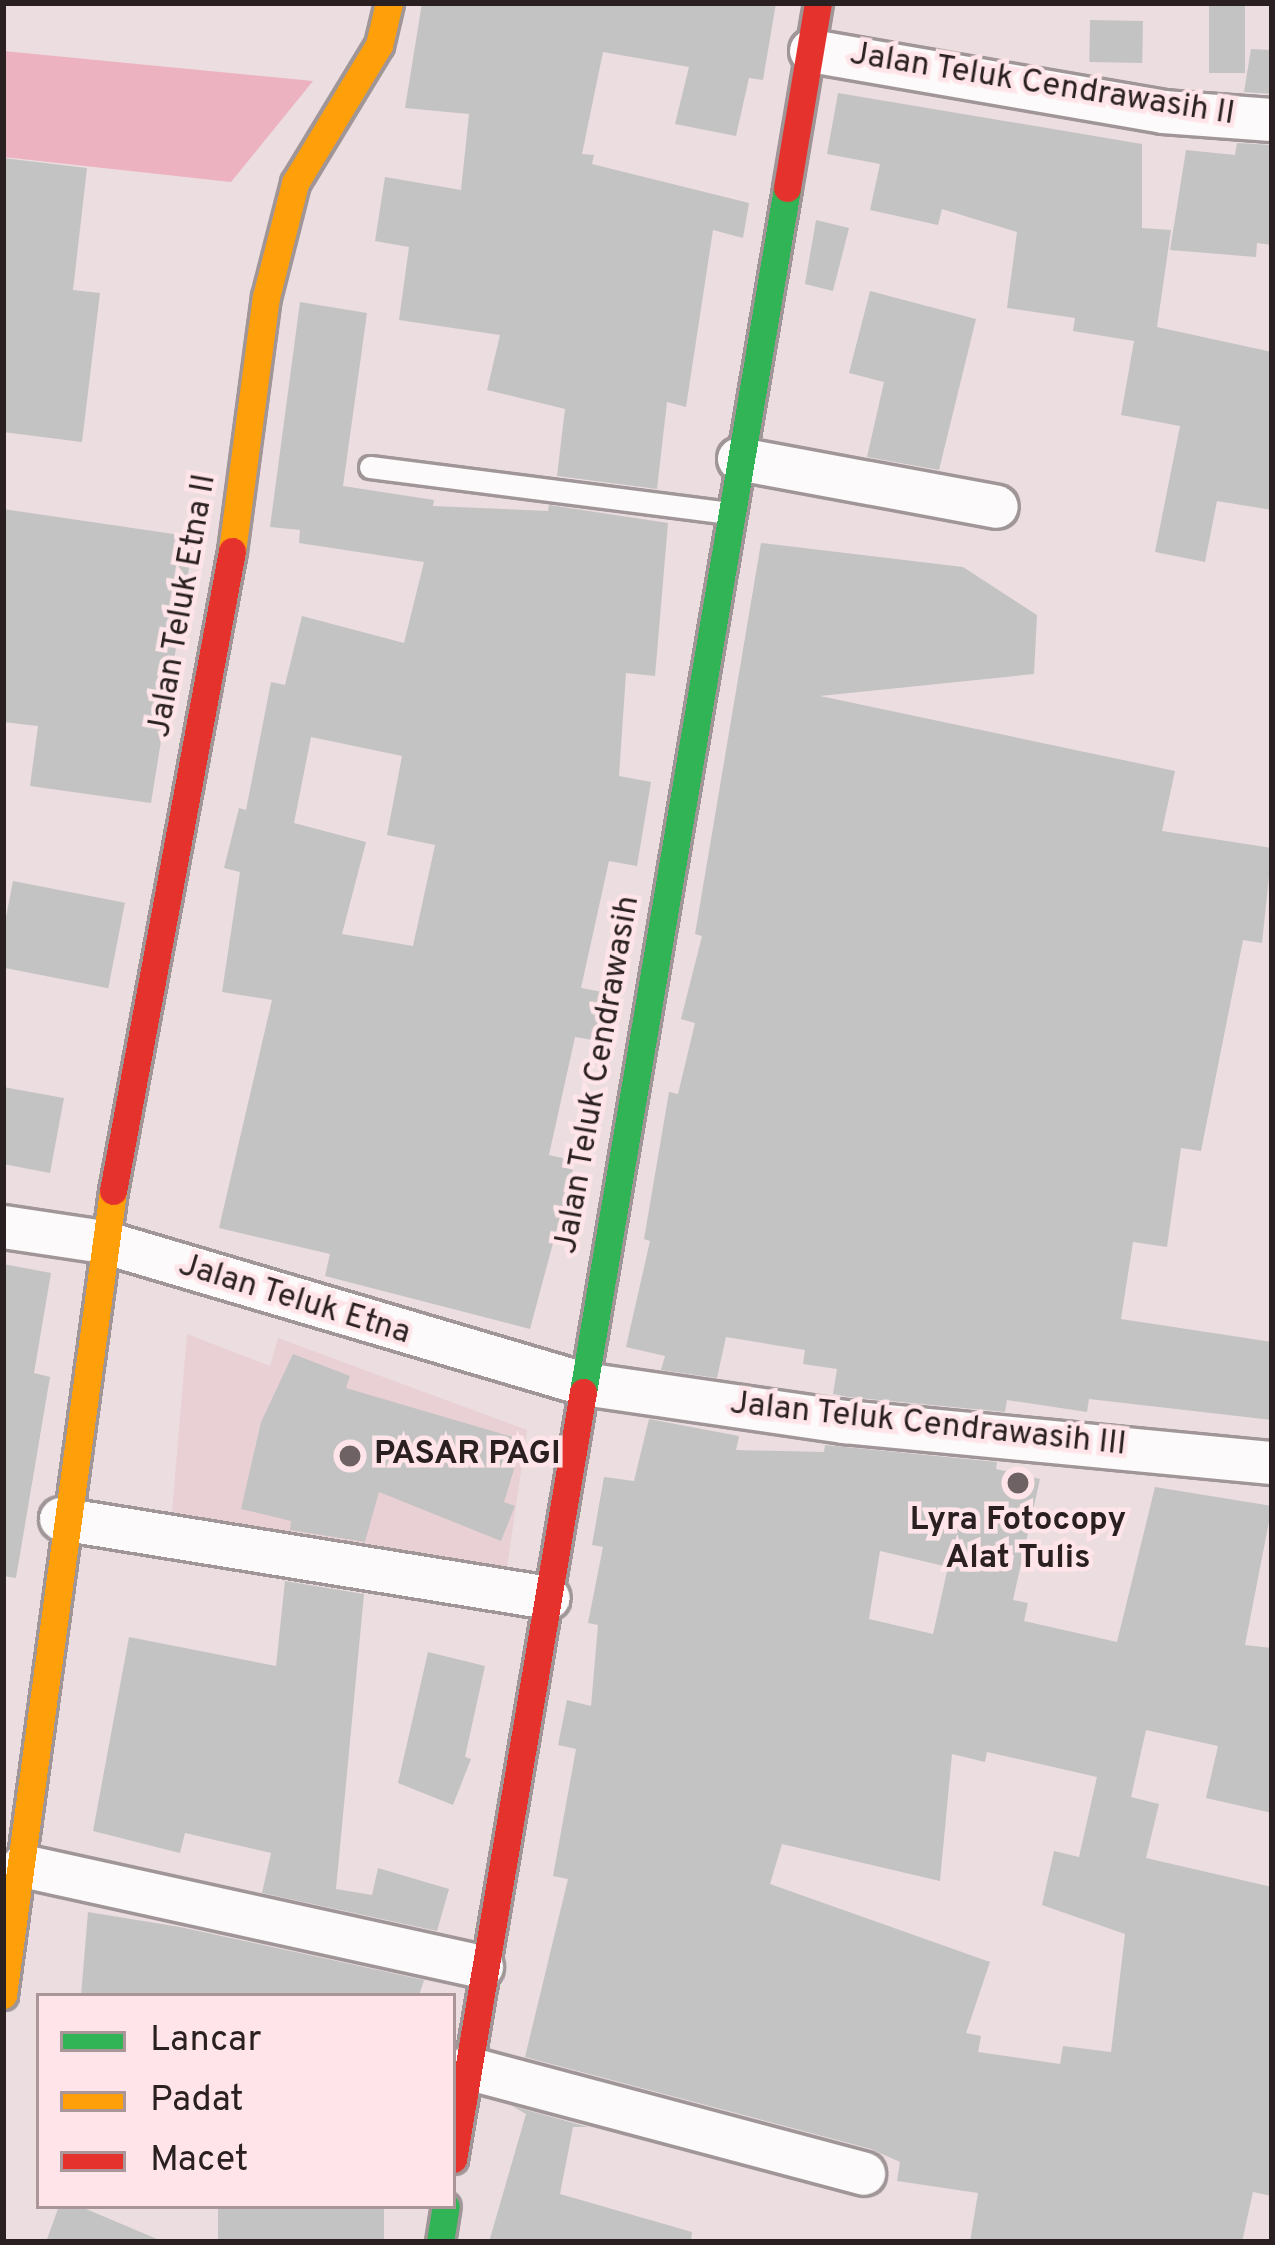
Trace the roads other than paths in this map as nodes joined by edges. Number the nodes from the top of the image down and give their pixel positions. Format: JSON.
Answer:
{"nodes":[{"id":1,"x":389,"y":3,"type":"edge"},
{"id":2,"x":818,"y":3,"type":"edge"},
{"id":3,"x":811,"y":51,"type":"junction"},
{"id":4,"x":1272,"y":120,"type":"edge"},
{"id":5,"x":739,"y":459,"type":"junction"},
{"id":6,"x":370,"y":466,"type":"dead end"},
{"id":7,"x":998,"y":507,"type":"dead end"},
{"id":8,"x":730,"y":513,"type":"junction"},
{"id":9,"x":3,"y":1227,"type":"edge"},
{"id":10,"x":104,"y":1242,"type":"junction"},
{"id":11,"x":584,"y":1384,"type":"junction"},
{"id":12,"x":1272,"y":1463,"type":"edge"},
{"id":13,"x":62,"y":1519,"type":"junction"},
{"id":14,"x":549,"y":1598,"type":"junction"},
{"id":15,"x":23,"y":1866,"type":"junction"},
{"id":16,"x":482,"y":1967,"type":"junction"},
{"id":17,"x":3,"y":1995,"type":"edge"},
{"id":18,"x":467,"y":2068,"type":"junction"},
{"id":19,"x":456,"y":2140,"type":"edge"},
{"id":20,"x":864,"y":2174,"type":"dead end"},
{"id":21,"x":446,"y":2209,"type":"edge"},
{"id":22,"x":440,"y":2242,"type":"edge"}],
"edges":[{"from":1,"to":10,"type":"street","name":"Jalan Teluk Etna II"},
{"from":2,"to":3,"type":"street","name":"Jalan Teluk Cendrawasih"},
{"from":3,"to":4,"type":"street","name":"Jalan Teluk Cendrawasih II"},
{"from":3,"to":5,"type":"street","name":"Jalan Teluk Cendrawasih"},
{"from":5,"to":7,"type":"street"},
{"from":5,"to":8,"type":"street","name":"Jalan Teluk Cendrawasih"},
{"from":6,"to":8,"type":"lane"},
{"from":8,"to":11,"type":"street","name":"Jalan Teluk Cendrawasih"},
{"from":9,"to":10,"type":"street","name":"Jalan Teluk Etna"},
{"from":10,"to":11,"type":"street","name":"Jalan Teluk Etna"},
{"from":10,"to":13,"type":"street","name":"Jalan Teluk Etna II"},
{"from":11,"to":12,"type":"street","name":"Jalan Teluk Cendrawasih III"},
{"from":11,"to":14,"type":"street","name":"Jalan Teluk Cendrawasih"},
{"from":13,"to":14,"type":"street"},
{"from":13,"to":15,"type":"street","name":"Jalan Teluk Etna II"},
{"from":14,"to":16,"type":"street","name":"Jalan Teluk Cendrawasih"},
{"from":15,"to":16,"type":"street"},
{"from":15,"to":17,"type":"street","name":"Jalan Teluk Etna II"},
{"from":16,"to":18,"type":"street","name":"Jalan Teluk Cendrawasih"},
{"from":18,"to":19,"type":"street","name":"Jalan Teluk Cendrawasih"},
{"from":18,"to":20,"type":"street"},
{"from":21,"to":22,"type":"street"}]}
